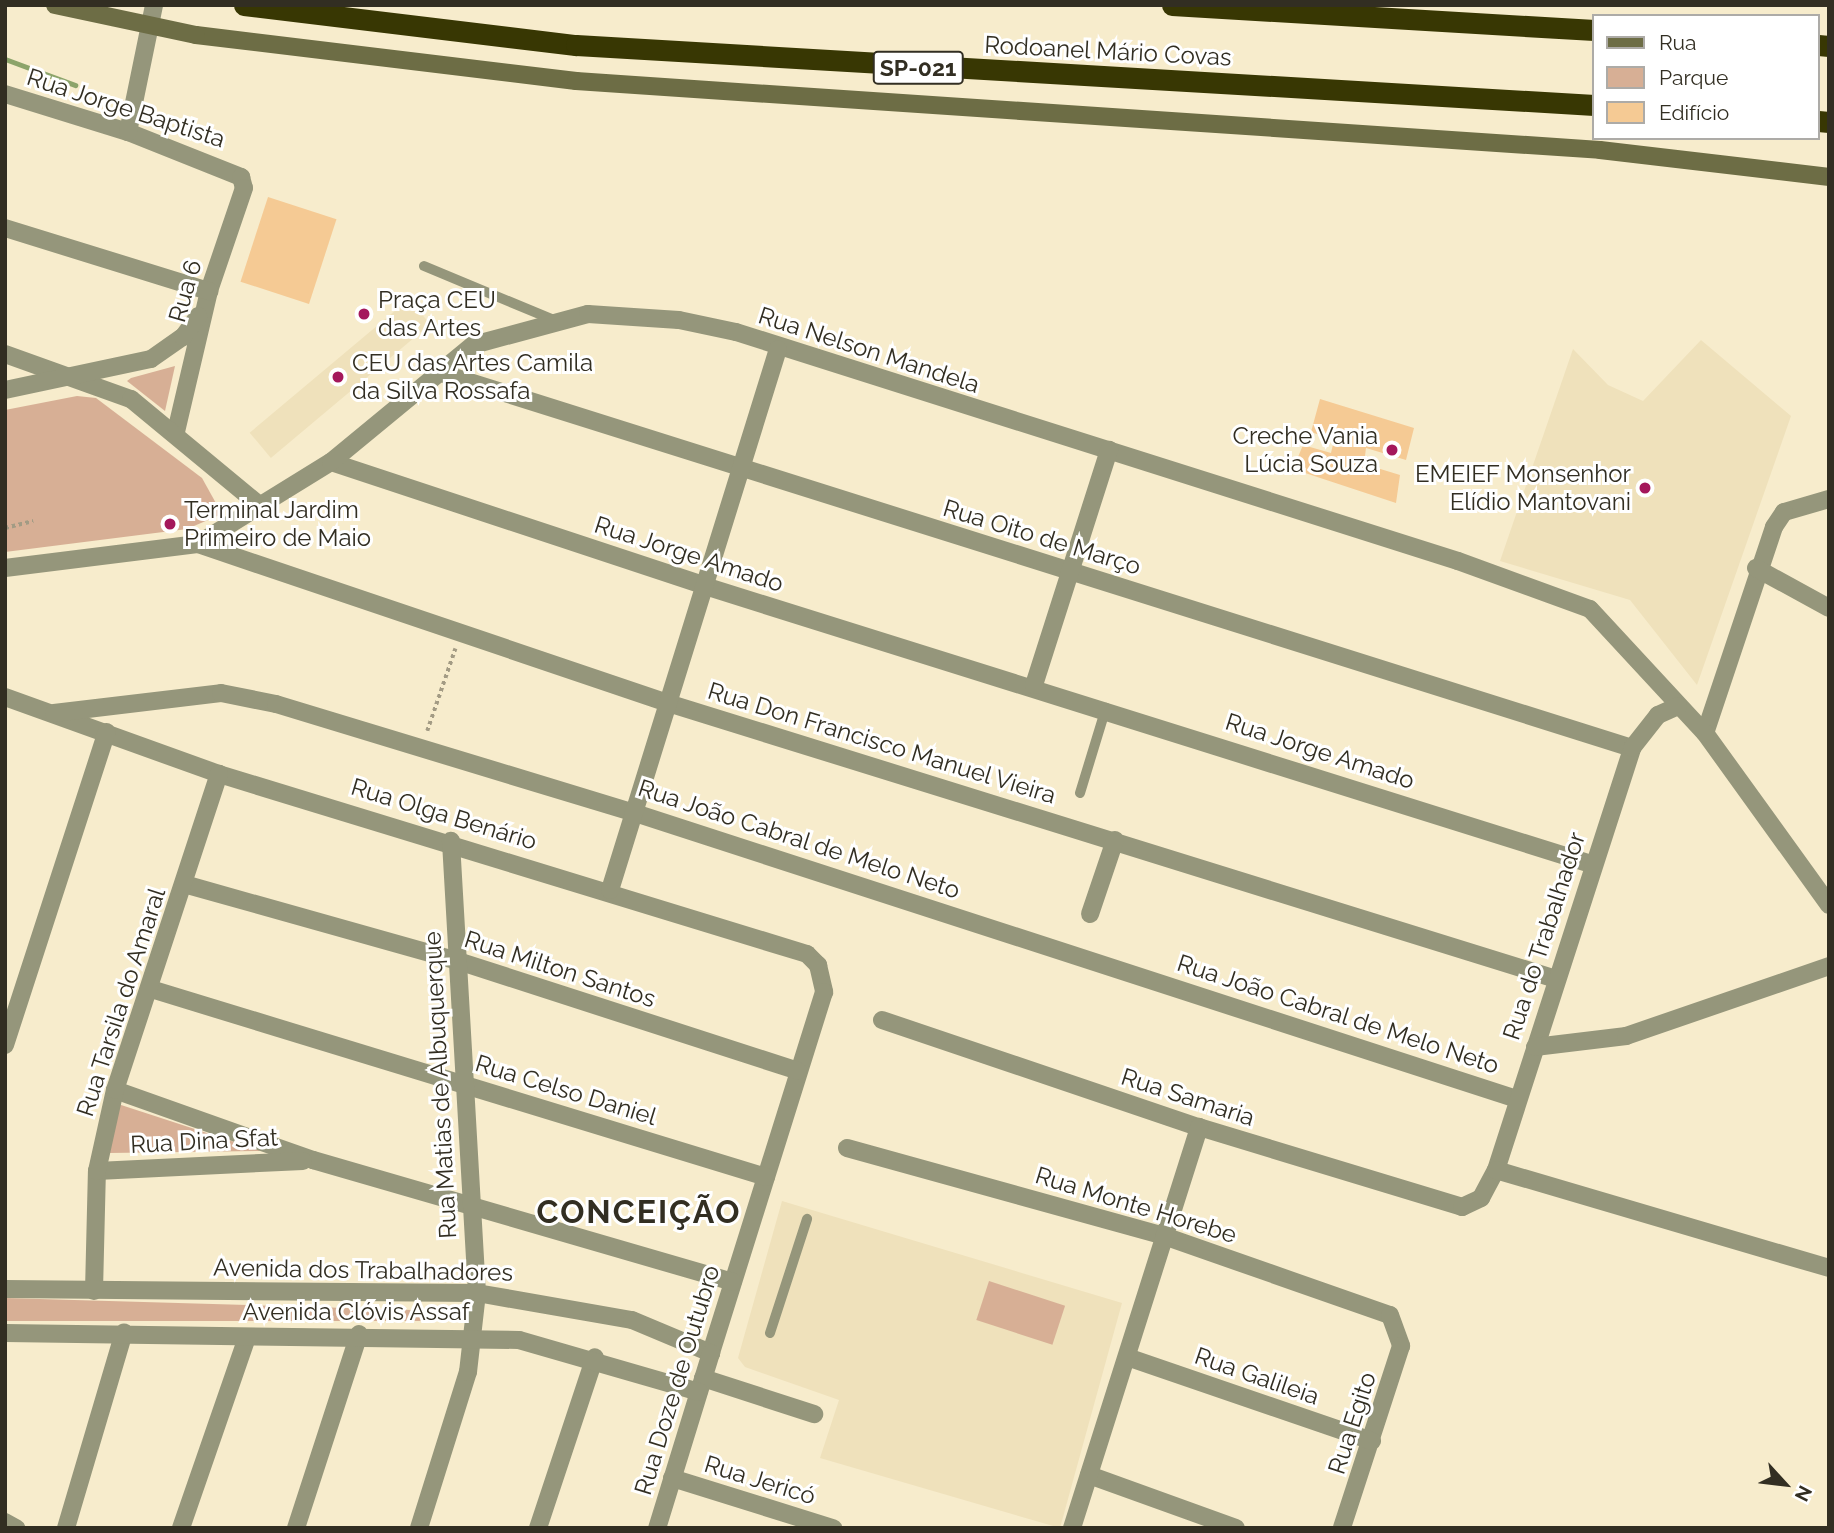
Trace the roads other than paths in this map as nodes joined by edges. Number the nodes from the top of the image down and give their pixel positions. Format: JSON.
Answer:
{"nodes":[{"id":1,"x":55,"y":5,"type":"edge"},
{"id":2,"x":154,"y":5,"type":"edge"},
{"id":3,"x":244,"y":5,"type":"edge"},
{"id":4,"x":1172,"y":5,"type":"edge"},
{"id":5,"x":1592,"y":30,"type":"edge"},
{"id":6,"x":5,"y":94,"type":"edge"},
{"id":7,"x":1592,"y":105,"type":"edge"},
{"id":8,"x":128,"y":132,"type":"junction"},
{"id":9,"x":232,"y":169,"type":"joint"},
{"id":10,"x":1829,"y":177,"type":"edge"},
{"id":11,"x":5,"y":228,"type":"edge"},
{"id":12,"x":425,"y":266,"type":"dead end"},
{"id":13,"x":206,"y":299,"type":"junction"},
{"id":14,"x":556,"y":321,"type":"junction"},
{"id":15,"x":778,"y":349,"type":"junction"},
{"id":16,"x":5,"y":354,"type":"edge"},
{"id":17,"x":438,"y":372,"type":"junction"},
{"id":18,"x":73,"y":375,"type":"junction"},
{"id":19,"x":5,"y":390,"type":"edge"},
{"id":20,"x":176,"y":432,"type":"junction"},
{"id":21,"x":1109,"y":450,"type":"junction"},
{"id":22,"x":331,"y":462,"type":"junction"},
{"id":23,"x":743,"y":473,"type":"junction"},
{"id":24,"x":1829,"y":499,"type":"edge"},
{"id":25,"x":264,"y":509,"type":"junction"},
{"id":26,"x":198,"y":544,"type":"junction"},
{"id":27,"x":5,"y":568,"type":"edge"},
{"id":28,"x":1756,"y":568,"type":"junction"},
{"id":29,"x":1071,"y":570,"type":"junction"},
{"id":30,"x":708,"y":587,"type":"junction"},
{"id":31,"x":1829,"y":608,"type":"edge"},
{"id":32,"x":1034,"y":685,"type":"junction"},
{"id":33,"x":5,"y":697,"type":"edge"},
{"id":34,"x":671,"y":704,"type":"junction"},
{"id":35,"x":1678,"y":706,"type":"junction"},
{"id":36,"x":1106,"y":708,"type":"junction"},
{"id":37,"x":54,"y":713,"type":"junction"},
{"id":38,"x":107,"y":732,"type":"junction"},
{"id":39,"x":1705,"y":733,"type":"junction"},
{"id":40,"x":1632,"y":748,"type":"junction"},
{"id":41,"x":219,"y":774,"type":"junction"},
{"id":42,"x":1080,"y":793,"type":"dead end"},
{"id":43,"x":635,"y":813,"type":"junction"},
{"id":44,"x":1115,"y":840,"type":"junction"},
{"id":45,"x":451,"y":841,"type":"junction"},
{"id":46,"x":1591,"y":863,"type":"junction"},
{"id":47,"x":184,"y":884,"type":"junction"},
{"id":48,"x":610,"y":890,"type":"junction"},
{"id":49,"x":1829,"y":905,"type":"edge"},
{"id":50,"x":1090,"y":914,"type":"dead end"},
{"id":51,"x":458,"y":961,"type":"junction"},
{"id":52,"x":818,"y":965,"type":"joint"},
{"id":53,"x":1829,"y":966,"type":"edge"},
{"id":54,"x":1556,"y":979,"type":"junction"},
{"id":55,"x":151,"y":989,"type":"junction"},
{"id":56,"x":882,"y":1020,"type":"dead end"},
{"id":57,"x":5,"y":1045,"type":"edge"},
{"id":58,"x":1535,"y":1046,"type":"junction"},
{"id":59,"x":798,"y":1071,"type":"junction"},
{"id":60,"x":466,"y":1084,"type":"junction"},
{"id":61,"x":115,"y":1090,"type":"junction"},
{"id":62,"x":1517,"y":1098,"type":"junction"},
{"id":63,"x":1199,"y":1127,"type":"junction"},
{"id":64,"x":847,"y":1148,"type":"dead end"},
{"id":65,"x":313,"y":1160,"type":"junction"},
{"id":66,"x":1496,"y":1170,"type":"junction"},
{"id":67,"x":97,"y":1171,"type":"junction"},
{"id":68,"x":766,"y":1177,"type":"junction"},
{"id":69,"x":1480,"y":1198,"type":"joint"},
{"id":70,"x":472,"y":1205,"type":"junction"},
{"id":71,"x":807,"y":1219,"type":"dead end"},
{"id":72,"x":1164,"y":1236,"type":"junction"},
{"id":73,"x":1829,"y":1269,"type":"edge"},
{"id":74,"x":733,"y":1282,"type":"junction"},
{"id":75,"x":5,"y":1289,"type":"edge"},
{"id":76,"x":94,"y":1291,"type":"junction"},
{"id":77,"x":477,"y":1293,"type":"junction"},
{"id":78,"x":1401,"y":1331,"type":"joint"},
{"id":79,"x":124,"y":1332,"type":"junction"},
{"id":80,"x":770,"y":1333,"type":"dead end"},
{"id":81,"x":5,"y":1334,"type":"edge"},
{"id":82,"x":359,"y":1334,"type":"junction"},
{"id":83,"x":473,"y":1336,"type":"junction"},
{"id":84,"x":247,"y":1337,"type":"junction"},
{"id":85,"x":710,"y":1353,"type":"junction"},
{"id":86,"x":595,"y":1357,"type":"junction"},
{"id":87,"x":1127,"y":1357,"type":"junction"},
{"id":88,"x":701,"y":1385,"type":"junction"},
{"id":89,"x":814,"y":1414,"type":"dead end"},
{"id":90,"x":1372,"y":1441,"type":"junction"},
{"id":91,"x":1089,"y":1475,"type":"junction"},
{"id":92,"x":672,"y":1478,"type":"junction"},
{"id":93,"x":5,"y":1522,"type":"edge"},
{"id":94,"x":16,"y":1528,"type":"edge"},
{"id":95,"x":66,"y":1528,"type":"edge"},
{"id":96,"x":181,"y":1528,"type":"edge"},
{"id":97,"x":296,"y":1528,"type":"edge"},
{"id":98,"x":419,"y":1528,"type":"edge"},
{"id":99,"x":538,"y":1528,"type":"edge"},
{"id":100,"x":657,"y":1528,"type":"edge"},
{"id":101,"x":833,"y":1528,"type":"edge"},
{"id":102,"x":1072,"y":1528,"type":"edge"},
{"id":103,"x":1237,"y":1528,"type":"edge"},
{"id":104,"x":1342,"y":1528,"type":"edge"}],
"edges":[{"from":1,"to":10,"type":"main road","bridge":true},
{"from":2,"to":8,"type":"street"},
{"from":3,"to":7,"type":"highway","name":"Rodoanel Mário Covas","number":"SP-021"},
{"from":4,"to":5,"type":"highway","name":"Rodoanel Mário Covas"},
{"from":6,"to":8,"type":"street","name":"Rua Jorge Baptista"},
{"from":8,"to":9,"type":"street","name":"Rua Jorge Baptista"},
{"from":9,"to":13,"type":"street","name":"Rua 6"},
{"from":11,"to":13,"type":"street"},
{"from":12,"to":14,"type":"lane"},
{"from":13,"to":18,"type":"street"},
{"from":13,"to":20,"type":"street","name":"Rua 6"},
{"from":14,"to":15,"type":"street","name":"Rua Nelson Mandela"},
{"from":14,"to":17,"type":"street","name":"Rua Nelson Mandela"},
{"from":15,"to":21,"type":"street","name":"Rua Nelson Mandela"},
{"from":15,"to":23,"type":"street"},
{"from":16,"to":18,"type":"street"},
{"from":17,"to":22,"type":"street","name":"Rua Nelson Mandela"},
{"from":17,"to":23,"type":"street","name":"Rua Oito de Março"},
{"from":18,"to":19,"type":"street"},
{"from":18,"to":20,"type":"street"},
{"from":20,"to":25,"type":"street"},
{"from":21,"to":29,"type":"street"},
{"from":21,"to":35,"type":"street","name":"Rua Nelson Mandela"},
{"from":22,"to":25,"type":"street","name":"Rua Nelson Mandela"},
{"from":22,"to":30,"type":"street","name":"Rua Jorge Amado"},
{"from":23,"to":29,"type":"street","name":"Rua Oito de Março"},
{"from":23,"to":30,"type":"street"},
{"from":24,"to":28,"type":"street"},
{"from":25,"to":26,"type":"street","name":"Rua Nelson Mandela"},
{"from":26,"to":27,"type":"street","name":"Rua Nelson Mandela"},
{"from":26,"to":34,"type":"street","name":"Rua Don Francisco Manuel Vieira"},
{"from":28,"to":31,"type":"street"},
{"from":28,"to":39,"type":"street"},
{"from":29,"to":32,"type":"street"},
{"from":29,"to":40,"type":"street","name":"Rua Oito de Março"},
{"from":30,"to":32,"type":"street","name":"Rua Jorge Amado"},
{"from":30,"to":34,"type":"street"},
{"from":32,"to":36,"type":"street","name":"Rua Jorge Amado"},
{"from":33,"to":37,"type":"street","name":"Rua Olga Benário"},
{"from":34,"to":43,"type":"street"},
{"from":34,"to":44,"type":"street","name":"Rua Don Francisco Manuel Vieira"},
{"from":35,"to":39,"type":"street","name":"Rua Nelson Mandela"},
{"from":35,"to":40,"type":"street","name":"Rua do Trabalhador"},
{"from":36,"to":42,"type":"lane"},
{"from":36,"to":46,"type":"street","name":"Rua Jorge Amado"},
{"from":37,"to":38,"type":"street","name":"Rua Olga Benário"},
{"from":37,"to":43,"type":"street","name":"Rua João Cabral de Melo Neto"},
{"from":38,"to":41,"type":"street","name":"Rua Olga Benário"},
{"from":38,"to":57,"type":"street"},
{"from":39,"to":49,"type":"street","name":"Rua Nelson Mandela"},
{"from":40,"to":46,"type":"street","name":"Rua do Trabalhador"},
{"from":41,"to":45,"type":"street","name":"Rua Olga Benário"},
{"from":41,"to":47,"type":"street","name":"Rua Tarsila do Amaral"},
{"from":43,"to":48,"type":"street"},
{"from":43,"to":62,"type":"street","name":"Rua João Cabral de Melo Neto"},
{"from":44,"to":50,"type":"street"},
{"from":44,"to":54,"type":"street","name":"Rua Don Francisco Manuel Vieira"},
{"from":45,"to":48,"type":"street","name":"Rua Olga Benário"},
{"from":45,"to":51,"type":"street","name":"Rua Matias de Albuquerque"},
{"from":46,"to":54,"type":"street","name":"Rua do Trabalhador"},
{"from":47,"to":51,"type":"street","name":"Rua Milton Santos"},
{"from":47,"to":55,"type":"street","name":"Rua Tarsila do Amaral"},
{"from":48,"to":52,"type":"street","name":"Rua Olga Benário"},
{"from":51,"to":59,"type":"street","name":"Rua Milton Santos"},
{"from":51,"to":60,"type":"street","name":"Rua Matias de Albuquerque"},
{"from":52,"to":59,"type":"street","name":"Rua Doze de Outubro"},
{"from":53,"to":58,"type":"street"},
{"from":54,"to":58,"type":"street","name":"Rua do Trabalhador"},
{"from":55,"to":60,"type":"street","name":"Rua Celso Daniel"},
{"from":55,"to":61,"type":"street","name":"Rua Tarsila do Amaral"},
{"from":56,"to":63,"type":"street","name":"Rua Samaria"},
{"from":58,"to":62,"type":"street","name":"Rua do Trabalhador"},
{"from":59,"to":68,"type":"street","name":"Rua Doze de Outubro"},
{"from":60,"to":68,"type":"street","name":"Rua Celso Daniel"},
{"from":60,"to":70,"type":"street","name":"Rua Matias de Albuquerque"},
{"from":61,"to":65,"type":"street","name":"Rua Dina Sfat"},
{"from":61,"to":67,"type":"street","name":"Rua Tarsila do Amaral"},
{"from":62,"to":66,"type":"street","name":"Rua do Trabalhador"},
{"from":63,"to":69,"type":"street","name":"Rua Samaria"},
{"from":63,"to":72,"type":"street"},
{"from":64,"to":72,"type":"street","name":"Rua Monte Horebe"},
{"from":65,"to":67,"type":"street","name":"Rua Dina Sfat"},
{"from":65,"to":70,"type":"street","name":"Rua Dina Sfat"},
{"from":66,"to":69,"type":"street","name":"Rua do Trabalhador"},
{"from":66,"to":73,"type":"street"},
{"from":67,"to":76,"type":"street","name":"Rua Tarsila do Amaral"},
{"from":68,"to":74,"type":"street","name":"Rua Doze de Outubro"},
{"from":70,"to":74,"type":"street","name":"Rua Dina Sfat"},
{"from":70,"to":77,"type":"street","name":"Rua Matias de Albuquerque"},
{"from":71,"to":80,"type":"lane"},
{"from":72,"to":78,"type":"street","name":"Rua Monte Horebe"},
{"from":72,"to":87,"type":"street"},
{"from":74,"to":85,"type":"street","name":"Rua Doze de Outubro"},
{"from":75,"to":76,"type":"street","name":"Avenida dos Trabalhadores"},
{"from":76,"to":77,"type":"street","name":"Avenida dos Trabalhadores"},
{"from":77,"to":83,"type":"street","name":"Rua Matias de Albuquerque"},
{"from":77,"to":85,"type":"street","name":"Avenida dos Trabalhadores"},
{"from":78,"to":90,"type":"street","name":"Rua Egito"},
{"from":79,"to":81,"type":"street","name":"Avenida Clóvis Assaf"},
{"from":79,"to":84,"type":"street","name":"Avenida Clóvis Assaf"},
{"from":79,"to":95,"type":"street"},
{"from":82,"to":83,"type":"street","name":"Avenida Clóvis Assaf"},
{"from":82,"to":84,"type":"street","name":"Avenida Clóvis Assaf"},
{"from":82,"to":97,"type":"street"},
{"from":83,"to":86,"type":"street","name":"Avenida Clóvis Assaf"},
{"from":83,"to":98,"type":"street","name":"Rua Matias de Albuquerque"},
{"from":84,"to":96,"type":"street"},
{"from":85,"to":88,"type":"street","name":"Rua Doze de Outubro"},
{"from":86,"to":88,"type":"street","name":"Avenida Clóvis Assaf"},
{"from":86,"to":99,"type":"street"},
{"from":87,"to":90,"type":"street","name":"Rua Galileia"},
{"from":87,"to":91,"type":"street"},
{"from":88,"to":89,"type":"street","name":"Avenida Clóvis Assaf"},
{"from":88,"to":92,"type":"street","name":"Rua Doze de Outubro"},
{"from":90,"to":104,"type":"street","name":"Rua Egito"},
{"from":91,"to":102,"type":"street"},
{"from":91,"to":103,"type":"street"},
{"from":92,"to":100,"type":"street","name":"Rua Doze de Outubro"},
{"from":92,"to":101,"type":"street","name":"Rua Jericó"},
{"from":93,"to":94,"type":"street"}]}
